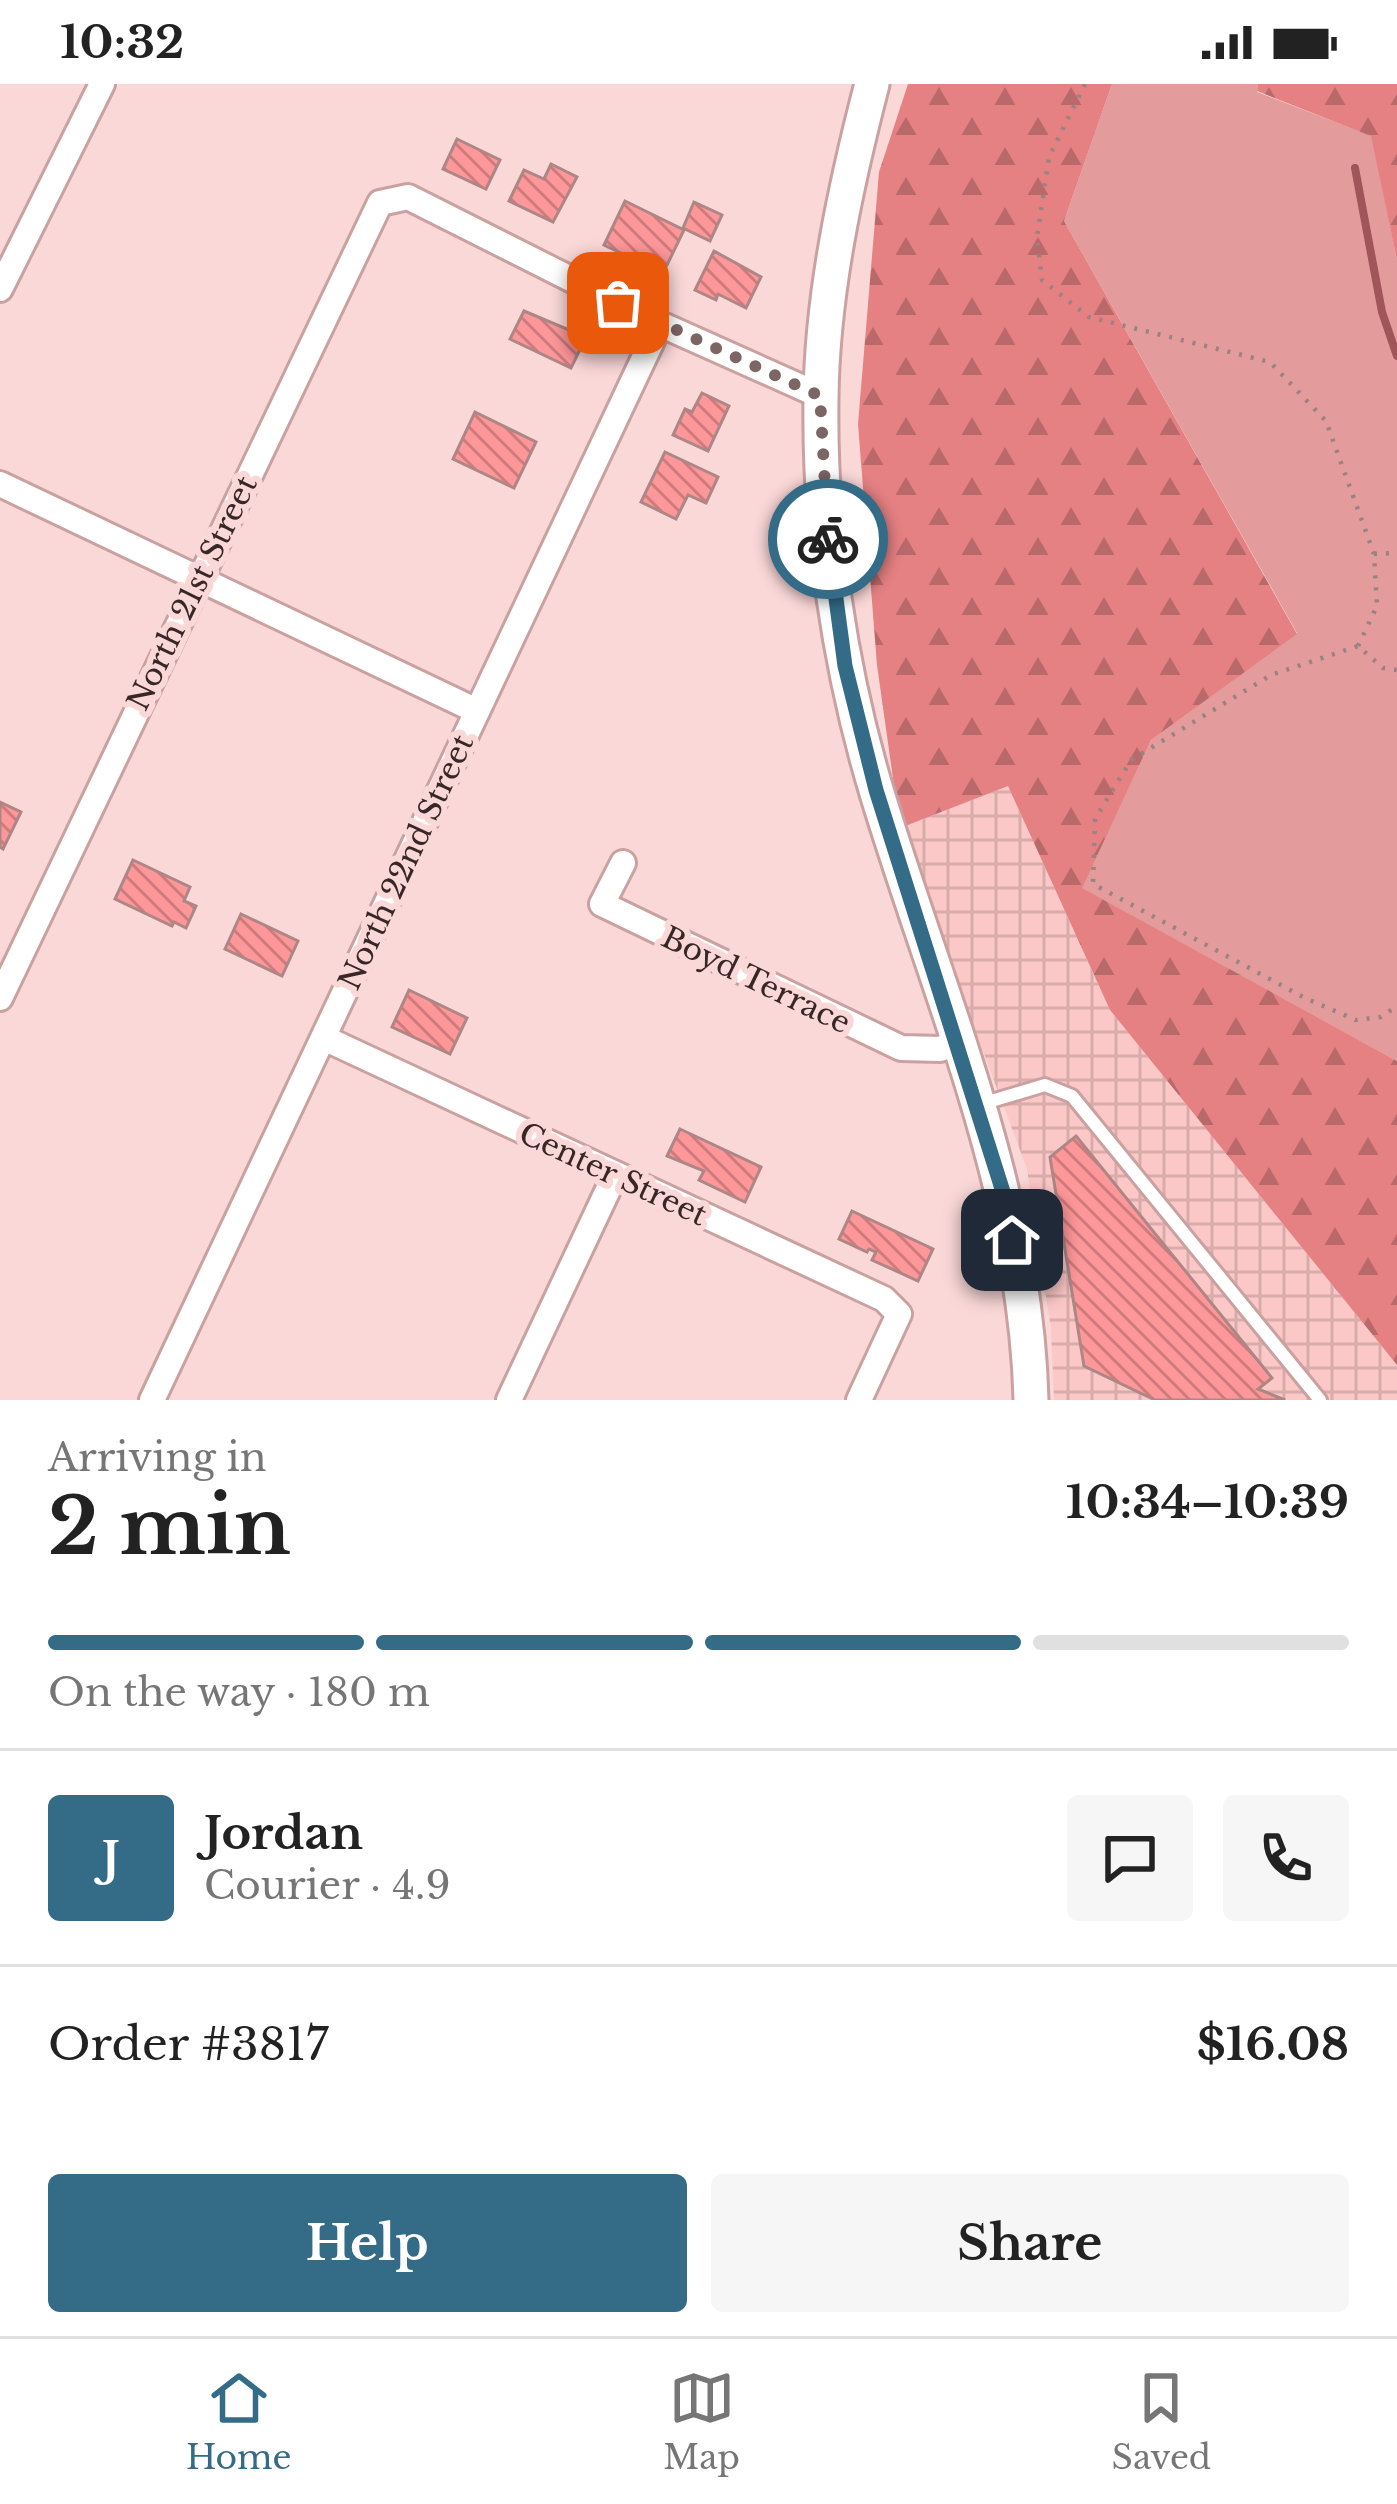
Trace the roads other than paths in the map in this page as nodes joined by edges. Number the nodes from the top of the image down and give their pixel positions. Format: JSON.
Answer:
{"nodes":[{"id":1,"x":102,"y":84,"type":"edge"},
{"id":2,"x":872,"y":84,"type":"edge"},
{"id":3,"x":0,"y":289,"type":"edge"},
{"id":4,"x":661,"y":324,"type":"junction"},
{"id":5,"x":820,"y":396,"type":"junction"},
{"id":6,"x":0,"y":484,"type":"edge"},
{"id":7,"x":199,"y":579,"type":"junction"},
{"id":8,"x":478,"y":711,"type":"junction"},
{"id":9,"x":623,"y":863,"type":"dead end"},
{"id":10,"x":0,"y":998,"type":"edge"},
{"id":11,"x":324,"y":1038,"type":"junction"},
{"id":12,"x":958,"y":1042,"type":"junction"},
{"id":13,"x":977,"y":1106,"type":"junction"},
{"id":14,"x":616,"y":1175,"type":"junction"},
{"id":15,"x":152,"y":1400,"type":"edge"},
{"id":16,"x":509,"y":1400,"type":"edge"},
{"id":17,"x":859,"y":1400,"type":"edge"},
{"id":18,"x":1031,"y":1400,"type":"edge"},
{"id":19,"x":1320,"y":1400,"type":"edge"}],
"edges":[{"from":1,"to":3,"type":"street"},
{"from":2,"to":5,"type":"street"},
{"from":4,"to":5,"type":"street"},
{"from":4,"to":7,"type":"street","name":"North 21st Street"},
{"from":4,"to":8,"type":"street","name":"North 22nd Street"},
{"from":5,"to":12,"type":"street"},
{"from":6,"to":7,"type":"street"},
{"from":7,"to":8,"type":"street"},
{"from":7,"to":10,"type":"street","name":"North 21st Street"},
{"from":8,"to":11,"type":"street","name":"North 22nd Street"},
{"from":9,"to":12,"type":"street","name":"Boyd Terrace"},
{"from":11,"to":14,"type":"street","name":"Center Street"},
{"from":11,"to":15,"type":"street","name":"North 22nd Street"},
{"from":12,"to":13,"type":"street"},
{"from":13,"to":18,"type":"street"},
{"from":13,"to":19,"type":"lane"},
{"from":14,"to":16,"type":"street"},
{"from":14,"to":17,"type":"street","name":"Center Street"}]}
